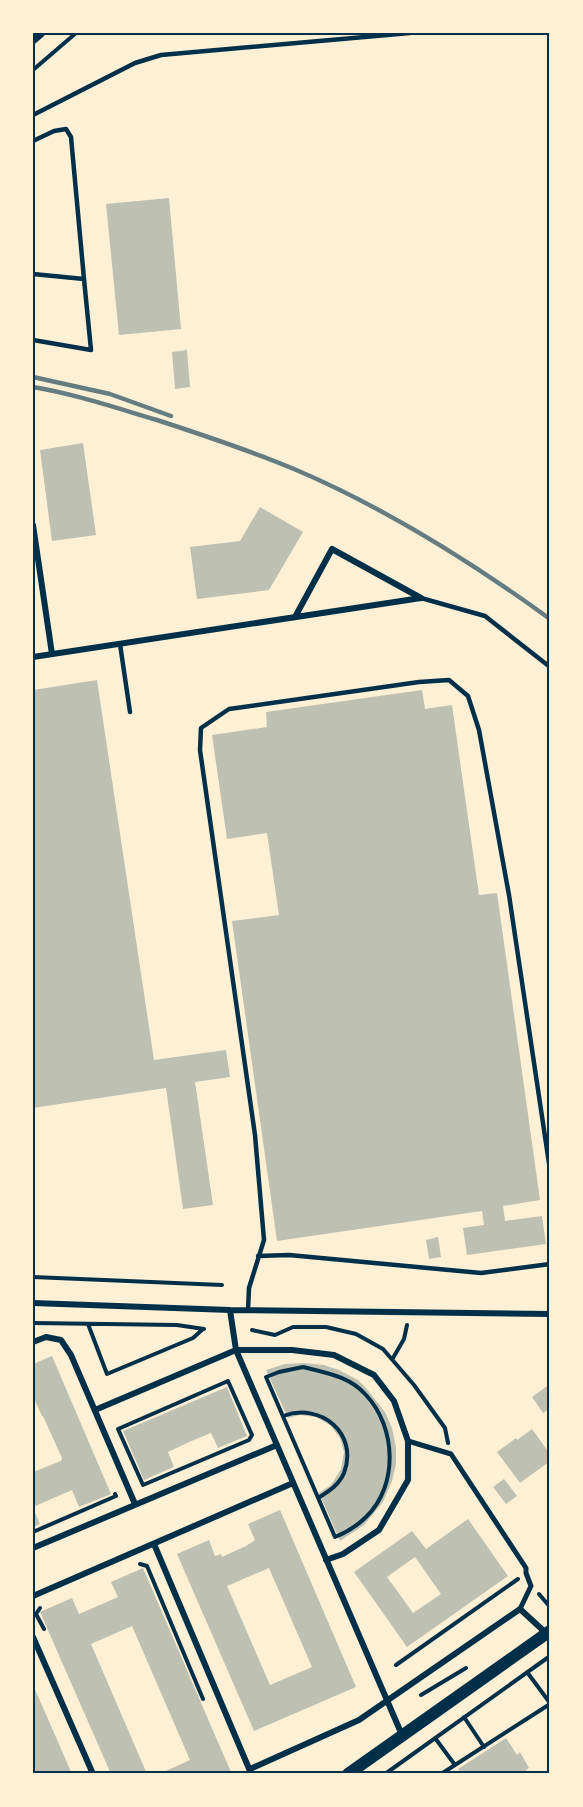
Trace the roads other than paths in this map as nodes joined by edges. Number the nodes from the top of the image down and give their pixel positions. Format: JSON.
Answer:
{"nodes":[{"id":1,"x":40,"y":33,"type":"edge"},
{"id":2,"x":410,"y":33,"type":"edge"},
{"id":3,"x":33,"y":39,"type":"edge"},
{"id":4,"x":33,"y":115,"type":"edge"},
{"id":5,"x":33,"y":141,"type":"edge"},
{"id":6,"x":33,"y":274,"type":"edge"},
{"id":7,"x":84,"y":279,"type":"junction"},
{"id":8,"x":33,"y":340,"type":"edge"},
{"id":9,"x":33,"y":525,"type":"edge"},
{"id":10,"x":421,"y":598,"type":"junction"},
{"id":11,"x":295,"y":617,"type":"junction"},
{"id":12,"x":120,"y":644,"type":"junction"},
{"id":13,"x":52,"y":654,"type":"junction"},
{"id":14,"x":33,"y":657,"type":"edge"},
{"id":15,"x":550,"y":667,"type":"edge"},
{"id":16,"x":130,"y":712,"type":"dead end"},
{"id":17,"x":550,"y":1170,"type":"edge"},
{"id":18,"x":258,"y":1256,"type":"junction"},
{"id":19,"x":550,"y":1264,"type":"edge"},
{"id":20,"x":33,"y":1303,"type":"edge"},
{"id":21,"x":230,"y":1310,"type":"junction"},
{"id":22,"x":248,"y":1310,"type":"junction"},
{"id":23,"x":550,"y":1314,"type":"edge"},
{"id":24,"x":33,"y":1342,"type":"edge"},
{"id":25,"x":236,"y":1350,"type":"junction"},
{"id":26,"x":95,"y":1410,"type":"junction"},
{"id":27,"x":408,"y":1441,"type":"junction"},
{"id":28,"x":277,"y":1445,"type":"junction"},
{"id":29,"x":294,"y":1483,"type":"junction"},
{"id":30,"x":135,"y":1504,"type":"junction"},
{"id":31,"x":154,"y":1544,"type":"junction"},
{"id":32,"x":33,"y":1548,"type":"edge"},
{"id":33,"x":326,"y":1560,"type":"junction"},
{"id":34,"x":33,"y":1596,"type":"edge"},
{"id":35,"x":520,"y":1609,"type":"junction"},
{"id":36,"x":548,"y":1632,"type":"edge"},
{"id":37,"x":33,"y":1637,"type":"edge"},
{"id":38,"x":387,"y":1700,"type":"junction"},
{"id":39,"x":402,"y":1736,"type":"junction"},
{"id":40,"x":250,"y":1772,"type":"edge"},
{"id":41,"x":93,"y":1774,"type":"edge"},
{"id":42,"x":348,"y":1774,"type":"edge"}],
"edges":[{"from":1,"to":3,"type":"street"},
{"from":2,"to":4,"type":"lane"},
{"from":5,"to":7,"type":"lane"},
{"from":6,"to":7,"type":"lane"},
{"from":7,"to":8,"type":"lane"},
{"from":9,"to":13,"type":"street"},
{"from":10,"to":11,"type":"street"},
{"from":10,"to":11,"type":"street"},
{"from":10,"to":15,"type":"lane"},
{"from":11,"to":12,"type":"street"},
{"from":12,"to":13,"type":"street"},
{"from":12,"to":16,"type":"lane"},
{"from":13,"to":14,"type":"street"},
{"from":17,"to":18,"type":"lane"},
{"from":18,"to":19,"type":"lane"},
{"from":18,"to":22,"type":"lane"},
{"from":20,"to":21,"type":"street"},
{"from":21,"to":22,"type":"street"},
{"from":21,"to":25,"type":"street"},
{"from":22,"to":23,"type":"street"},
{"from":24,"to":26,"type":"street"},
{"from":25,"to":26,"type":"street"},
{"from":25,"to":27,"type":"street"},
{"from":25,"to":28,"type":"street"},
{"from":26,"to":30,"type":"street"},
{"from":27,"to":33,"type":"street"},
{"from":27,"to":35,"type":"street"},
{"from":28,"to":29,"type":"street"},
{"from":28,"to":30,"type":"street"},
{"from":29,"to":31,"type":"street"},
{"from":29,"to":33,"type":"street"},
{"from":30,"to":32,"type":"street"},
{"from":31,"to":34,"type":"street"},
{"from":31,"to":40,"type":"street"},
{"from":33,"to":38,"type":"street"},
{"from":35,"to":36,"type":"street"},
{"from":35,"to":38,"type":"street"},
{"from":36,"to":39,"type":"main road"},
{"from":37,"to":41,"type":"street"},
{"from":38,"to":39,"type":"street"},
{"from":38,"to":40,"type":"street"},
{"from":39,"to":42,"type":"main road"}]}
